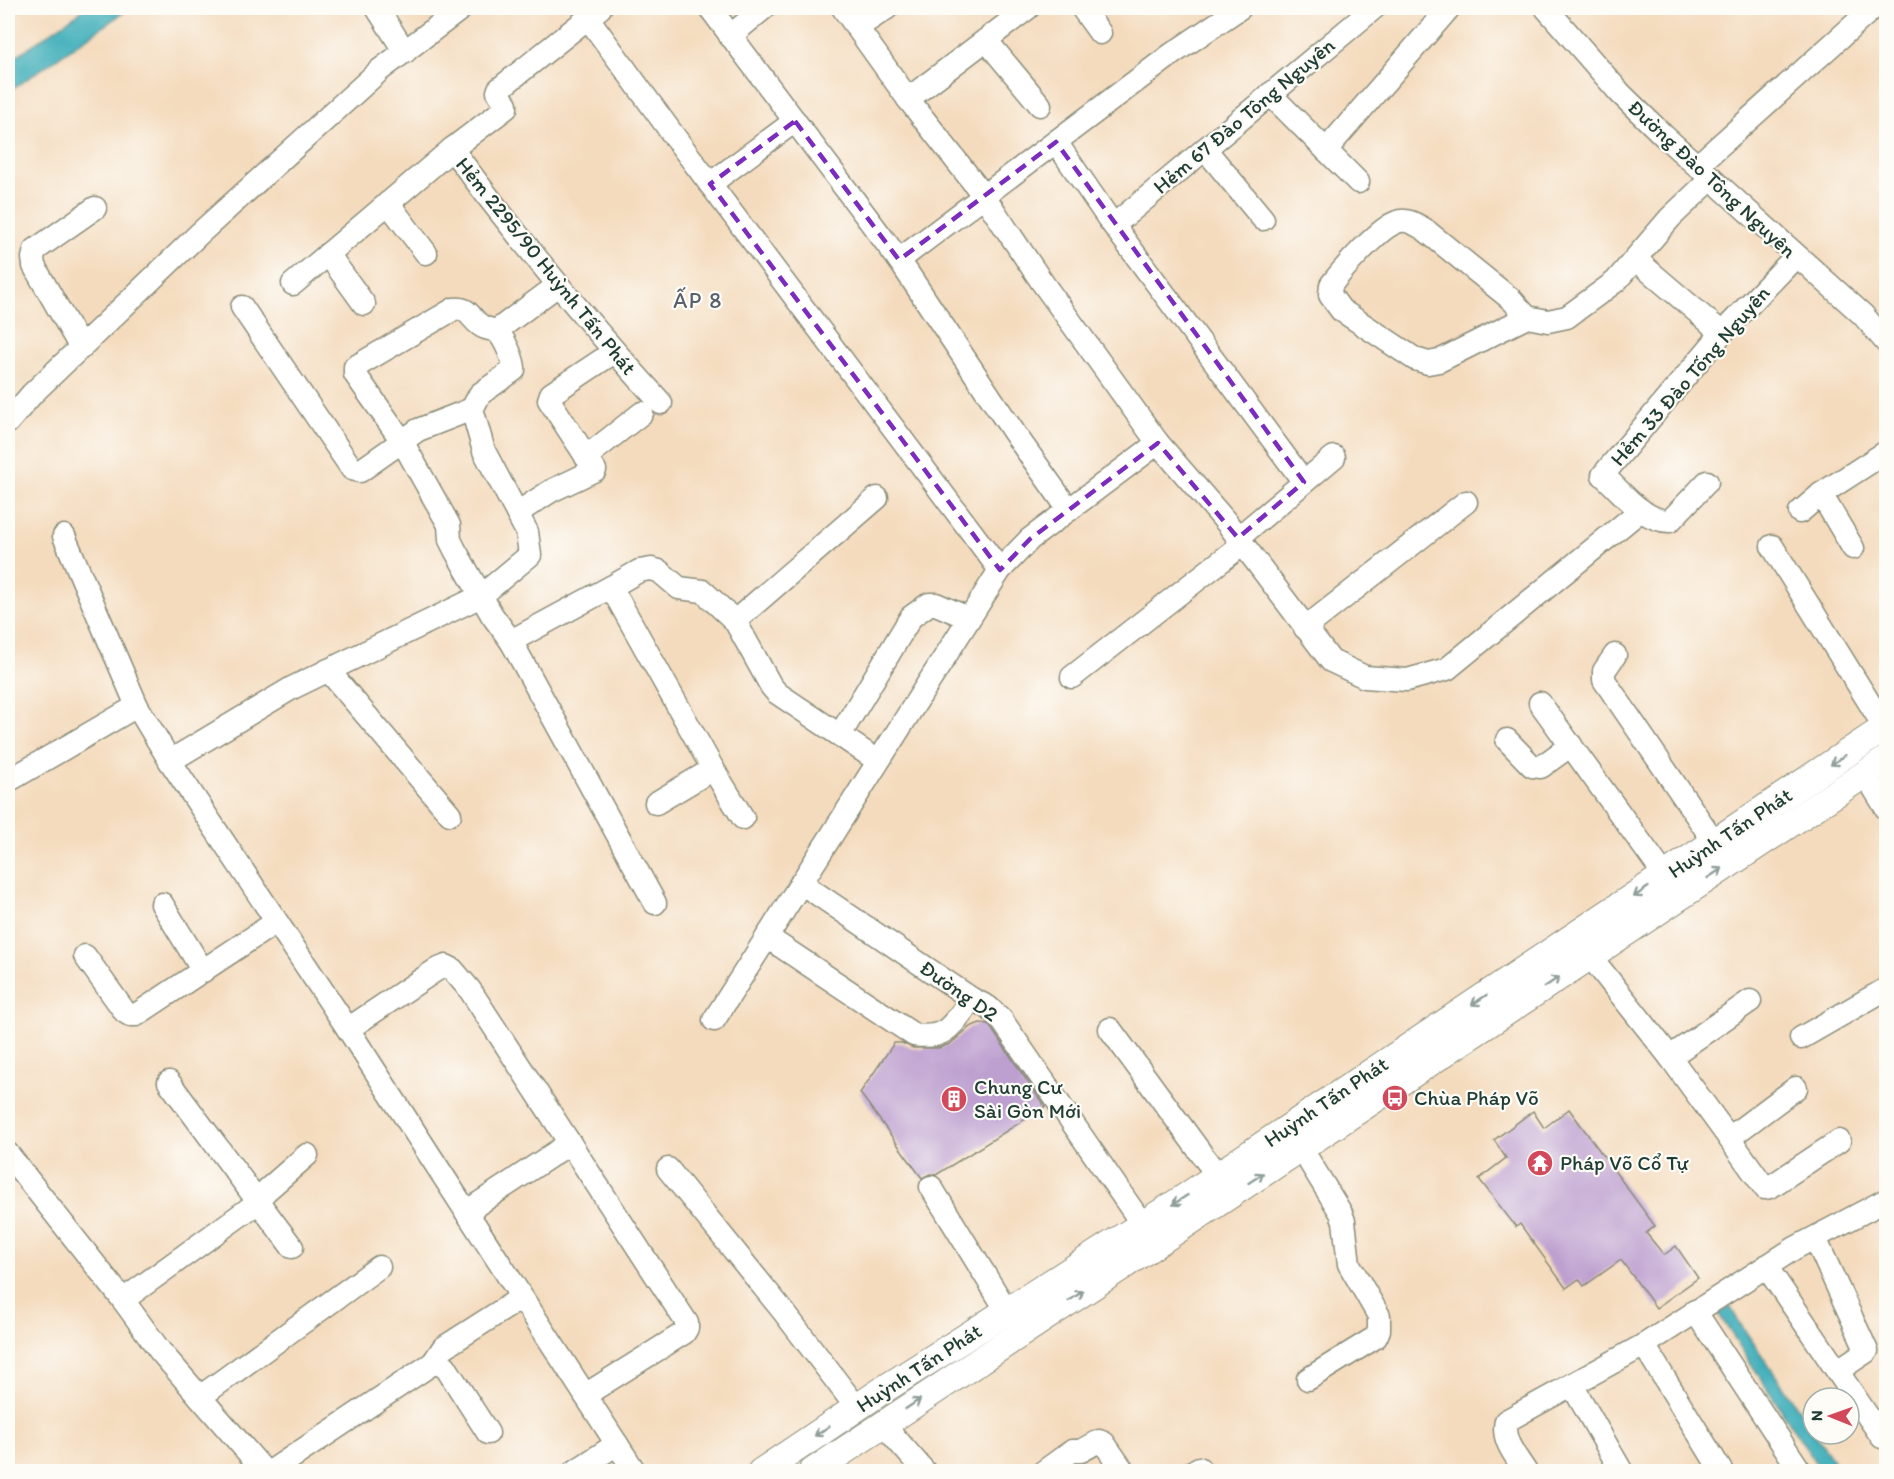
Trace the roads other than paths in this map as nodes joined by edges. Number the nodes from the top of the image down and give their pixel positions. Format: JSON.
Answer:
{"nodes":[{"id":1,"x":377,"y":8,"type":"edge"},
{"id":2,"x":462,"y":8,"type":"edge"},
{"id":3,"x":710,"y":8,"type":"edge"},
{"id":4,"x":764,"y":8,"type":"edge"},
{"id":5,"x":843,"y":8,"type":"edge"},
{"id":6,"x":887,"y":8,"type":"edge"},
{"id":7,"x":1028,"y":8,"type":"edge"},
{"id":8,"x":1082,"y":8,"type":"edge"},
{"id":9,"x":1240,"y":8,"type":"edge"},
{"id":10,"x":1374,"y":8,"type":"edge"},
{"id":11,"x":1449,"y":8,"type":"edge"},
{"id":12,"x":1546,"y":8,"type":"edge"},
{"id":13,"x":1874,"y":8,"type":"edge"},
{"id":14,"x":594,"y":13,"type":"edge"},
{"id":15,"x":1887,"y":18,"type":"edge"},
{"id":16,"x":858,"y":27,"type":"junction"},
{"id":17,"x":1100,"y":33,"type":"dead end"},
{"id":18,"x":730,"y":36,"type":"junction"},
{"id":19,"x":986,"y":40,"type":"junction"},
{"id":20,"x":405,"y":52,"type":"junction"},
{"id":21,"x":1270,"y":94,"type":"junction"},
{"id":22,"x":908,"y":99,"type":"junction"},
{"id":23,"x":1040,"y":105,"type":"dead end"},
{"id":24,"x":795,"y":121,"type":"junction"},
{"id":25,"x":1056,"y":142,"type":"junction"},
{"id":26,"x":452,"y":149,"type":"junction"},
{"id":27,"x":1205,"y":149,"type":"junction"},
{"id":28,"x":1326,"y":150,"type":"junction"},
{"id":29,"x":1705,"y":172,"type":"junction"},
{"id":30,"x":1358,"y":182,"type":"dead end"},
{"id":31,"x":710,"y":184,"type":"junction"},
{"id":32,"x":984,"y":196,"type":"junction"},
{"id":33,"x":388,"y":203,"type":"junction"},
{"id":34,"x":96,"y":208,"type":"dead end"},
{"id":35,"x":1263,"y":219,"type":"dead end"},
{"id":36,"x":1114,"y":225,"type":"junction"},
{"id":37,"x":426,"y":253,"type":"dead end"},
{"id":38,"x":328,"y":254,"type":"junction"},
{"id":39,"x":1796,"y":256,"type":"junction"},
{"id":40,"x":1635,"y":259,"type":"junction"},
{"id":41,"x":899,"y":260,"type":"junction"},
{"id":42,"x":293,"y":284,"type":"dead end"},
{"id":43,"x":558,"y":285,"type":"junction"},
{"id":44,"x":364,"y":304,"type":"dead end"},
{"id":45,"x":243,"y":307,"type":"dead end"},
{"id":46,"x":1527,"y":317,"type":"junction"},
{"id":47,"x":496,"y":331,"type":"junction"},
{"id":48,"x":1722,"y":333,"type":"junction"},
{"id":49,"x":1887,"y":342,"type":"edge"},
{"id":50,"x":81,"y":348,"type":"junction"},
{"id":51,"x":614,"y":352,"type":"junction"},
{"id":52,"x":472,"y":409,"type":"junction"},
{"id":53,"x":8,"y":422,"type":"edge"},
{"id":54,"x":402,"y":441,"type":"junction"},
{"id":55,"x":1158,"y":443,"type":"junction"},
{"id":56,"x":1887,"y":452,"type":"edge"},
{"id":57,"x":586,"y":457,"type":"junction"},
{"id":58,"x":1334,"y":457,"type":"dead end"},
{"id":59,"x":1304,"y":482,"type":"junction"},
{"id":60,"x":1707,"y":482,"type":"dead end"},
{"id":61,"x":1821,"y":495,"type":"junction"},
{"id":62,"x":877,"y":498,"type":"dead end"},
{"id":63,"x":1466,"y":502,"type":"dead end"},
{"id":64,"x":1069,"y":510,"type":"junction"},
{"id":65,"x":1641,"y":510,"type":"junction"},
{"id":66,"x":1800,"y":512,"type":"dead end"},
{"id":67,"x":517,"y":513,"type":"junction"},
{"id":68,"x":64,"y":536,"type":"dead end"},
{"id":69,"x":1240,"y":541,"type":"junction"},
{"id":70,"x":1773,"y":546,"type":"dead end"},
{"id":71,"x":1853,"y":548,"type":"dead end"},
{"id":72,"x":1000,"y":570,"type":"junction"},
{"id":73,"x":611,"y":587,"type":"junction"},
{"id":74,"x":481,"y":596,"type":"junction"},
{"id":75,"x":969,"y":618,"type":"junction"},
{"id":76,"x":735,"y":621,"type":"junction"},
{"id":77,"x":1305,"y":628,"type":"junction"},
{"id":78,"x":511,"y":641,"type":"junction"},
{"id":79,"x":1616,"y":655,"type":"dead end"},
{"id":80,"x":328,"y":670,"type":"junction"},
{"id":81,"x":1072,"y":676,"type":"dead end"},
{"id":82,"x":1540,"y":703,"type":"dead end"},
{"id":83,"x":136,"y":706,"type":"junction"},
{"id":84,"x":1886,"y":728,"type":"edge"},
{"id":85,"x":840,"y":735,"type":"junction"},
{"id":86,"x":1507,"y":740,"type":"dead end"},
{"id":87,"x":1571,"y":745,"type":"junction"},
{"id":88,"x":170,"y":761,"type":"junction"},
{"id":89,"x":878,"y":761,"type":"junction"},
{"id":90,"x":1876,"y":767,"type":"edge"},
{"id":91,"x":713,"y":769,"type":"junction"},
{"id":92,"x":8,"y":781,"type":"edge"},
{"id":93,"x":656,"y":803,"type":"dead end"},
{"id":94,"x":1887,"y":808,"type":"edge"},
{"id":95,"x":450,"y":814,"type":"dead end"},
{"id":96,"x":742,"y":818,"type":"dead end"},
{"id":97,"x":1715,"y":843,"type":"junction"},
{"id":98,"x":1665,"y":876,"type":"junction"},
{"id":99,"x":801,"y":882,"type":"junction"},
{"id":100,"x":655,"y":903,"type":"dead end"},
{"id":101,"x":162,"y":904,"type":"dead end"},
{"id":102,"x":276,"y":922,"type":"junction"},
{"id":103,"x":767,"y":937,"type":"junction"},
{"id":104,"x":85,"y":956,"type":"dead end"},
{"id":105,"x":1590,"y":956,"type":"junction"},
{"id":106,"x":203,"y":971,"type":"junction"},
{"id":107,"x":1887,"y":988,"type":"edge"},
{"id":108,"x":972,"y":999,"type":"junction"},
{"id":109,"x":1750,"y":1001,"type":"dead end"},
{"id":110,"x":714,"y":1020,"type":"dead end"},
{"id":111,"x":348,"y":1029,"type":"junction"},
{"id":112,"x":1110,"y":1029,"type":"dead end"},
{"id":113,"x":1801,"y":1038,"type":"dead end"},
{"id":114,"x":1427,"y":1050,"type":"junction"},
{"id":115,"x":1670,"y":1057,"type":"junction"},
{"id":116,"x":169,"y":1082,"type":"dead end"},
{"id":117,"x":1796,"y":1088,"type":"dead end"},
{"id":118,"x":1729,"y":1138,"type":"junction"},
{"id":119,"x":1839,"y":1141,"type":"dead end"},
{"id":120,"x":570,"y":1143,"type":"junction"},
{"id":121,"x":1301,"y":1148,"type":"junction"},
{"id":122,"x":8,"y":1154,"type":"edge"},
{"id":123,"x":307,"y":1155,"type":"dead end"},
{"id":124,"x":668,"y":1169,"type":"dead end"},
{"id":125,"x":1217,"y":1175,"type":"junction"},
{"id":126,"x":931,"y":1187,"type":"dead end"},
{"id":127,"x":1887,"y":1200,"type":"edge"},
{"id":128,"x":258,"y":1202,"type":"junction"},
{"id":129,"x":466,"y":1212,"type":"junction"},
{"id":130,"x":1142,"y":1224,"type":"junction"},
{"id":131,"x":1815,"y":1238,"type":"junction"},
{"id":132,"x":292,"y":1247,"type":"dead end"},
{"id":133,"x":1766,"y":1266,"type":"junction"},
{"id":134,"x":379,"y":1267,"type":"dead end"},
{"id":135,"x":521,"y":1298,"type":"junction"},
{"id":136,"x":123,"y":1300,"type":"junction"},
{"id":137,"x":1007,"y":1311,"type":"junction"},
{"id":138,"x":1695,"y":1311,"type":"junction"},
{"id":139,"x":1644,"y":1345,"type":"junction"},
{"id":140,"x":433,"y":1363,"type":"junction"},
{"id":141,"x":1837,"y":1371,"type":"junction"},
{"id":142,"x":1308,"y":1379,"type":"dead end"},
{"id":143,"x":1572,"y":1385,"type":"junction"},
{"id":144,"x":585,"y":1395,"type":"junction"},
{"id":145,"x":200,"y":1397,"type":"junction"},
{"id":146,"x":857,"y":1408,"type":"junction"},
{"id":147,"x":883,"y":1424,"type":"junction"},
{"id":148,"x":488,"y":1433,"type":"dead end"},
{"id":149,"x":1882,"y":1437,"type":"dead end"},
{"id":150,"x":617,"y":1444,"type":"junction"},
{"id":151,"x":1718,"y":1470,"type":"edge"},
{"id":152,"x":265,"y":1472,"type":"edge"},
{"id":153,"x":270,"y":1472,"type":"edge"},
{"id":154,"x":574,"y":1472,"type":"edge"},
{"id":155,"x":635,"y":1472,"type":"edge"},
{"id":156,"x":762,"y":1472,"type":"edge"},
{"id":157,"x":812,"y":1472,"type":"edge"},
{"id":158,"x":925,"y":1472,"type":"edge"},
{"id":159,"x":1043,"y":1472,"type":"edge"},
{"id":160,"x":1124,"y":1472,"type":"edge"},
{"id":161,"x":1526,"y":1472,"type":"edge"},
{"id":162,"x":1622,"y":1472,"type":"edge"},
{"id":163,"x":1801,"y":1472,"type":"edge"}],
"edges":[{"from":1,"to":20,"type":"street"},
{"from":2,"to":20,"type":"street"},
{"from":3,"to":18,"type":"street"},
{"from":4,"to":18,"type":"street"},
{"from":5,"to":16,"type":"street"},
{"from":6,"to":16,"type":"street"},
{"from":7,"to":19,"type":"street"},
{"from":8,"to":17,"type":"street"},
{"from":9,"to":25,"type":"street"},
{"from":10,"to":21,"type":"street","name":"Hẻm 67 Đào Tông Nguyên"},
{"from":11,"to":28,"type":"street"},
{"from":12,"to":29,"type":"street","name":"Đường Đào Tông Nguyên"},
{"from":13,"to":15,"type":"street"},
{"from":13,"to":29,"type":"street"},
{"from":14,"to":26,"type":"street"},
{"from":14,"to":31,"type":"street"},
{"from":16,"to":22,"type":"street"},
{"from":18,"to":24,"type":"street"},
{"from":19,"to":22,"type":"street"},
{"from":19,"to":23,"type":"street"},
{"from":20,"to":50,"type":"street"},
{"from":21,"to":27,"type":"street","name":"Hẻm 67 Đào Tông Nguyên"},
{"from":21,"to":28,"type":"street"},
{"from":22,"to":32,"type":"street"},
{"from":24,"to":31,"type":"street"},
{"from":24,"to":41,"type":"street"},
{"from":25,"to":32,"type":"street"},
{"from":25,"to":36,"type":"street"},
{"from":26,"to":33,"type":"street","name":"Hẻm 2295/90 Huỳnh Tấn Phát"},
{"from":26,"to":43,"type":"street","name":"Hẻm 2295/90 Huỳnh Tấn Phát"},
{"from":27,"to":35,"type":"street"},
{"from":27,"to":36,"type":"street","name":"Hẻm 67 Đào Tông Nguyên"},
{"from":28,"to":30,"type":"street"},
{"from":29,"to":39,"type":"street","name":"Đường Đào Tông Nguyên"},
{"from":29,"to":40,"type":"street"},
{"from":31,"to":72,"type":"street"},
{"from":32,"to":41,"type":"street"},
{"from":32,"to":55,"type":"street"},
{"from":33,"to":37,"type":"street"},
{"from":33,"to":38,"type":"street","name":"Hẻm 2295/90 Huỳnh Tấn Phát"},
{"from":34,"to":50,"type":"street"},
{"from":36,"to":59,"type":"street"},
{"from":38,"to":42,"type":"street","name":"Hẻm 2295/90 Huỳnh Tấn Phát"},
{"from":38,"to":44,"type":"street"},
{"from":39,"to":48,"type":"street","name":"Hẻm 33 Đào Tống Nguyên"},
{"from":39,"to":49,"type":"street","name":"Đường Đào Tông Nguyên"},
{"from":40,"to":46,"type":"street"},
{"from":40,"to":48,"type":"street"},
{"from":41,"to":64,"type":"street"},
{"from":43,"to":47,"type":"street"},
{"from":43,"to":51,"type":"street","name":"Hẻm 2295/90 Huỳnh Tấn Phát"},
{"from":45,"to":54,"type":"street"},
{"from":46,"to":46,"type":"street"},
{"from":47,"to":52,"type":"street"},
{"from":47,"to":54,"type":"street"},
{"from":48,"to":65,"type":"street","name":"Hẻm 33 Đào Tống Nguyên"},
{"from":50,"to":53,"type":"street"},
{"from":51,"to":57,"type":"street","name":"Hẻm 2295/90 Huỳnh Tấn Phát"},
{"from":51,"to":57,"type":"street"},
{"from":52,"to":54,"type":"street"},
{"from":52,"to":67,"type":"street"},
{"from":54,"to":74,"type":"street"},
{"from":55,"to":64,"type":"street"},
{"from":55,"to":69,"type":"street"},
{"from":56,"to":61,"type":"street"},
{"from":57,"to":67,"type":"street"},
{"from":58,"to":59,"type":"street"},
{"from":59,"to":69,"type":"street"},
{"from":60,"to":65,"type":"street","name":"Hẻm 33 Đào Tống Nguyên"},
{"from":61,"to":66,"type":"street"},
{"from":61,"to":71,"type":"street"},
{"from":62,"to":76,"type":"street"},
{"from":63,"to":77,"type":"street"},
{"from":64,"to":72,"type":"street"},
{"from":65,"to":77,"type":"street"},
{"from":67,"to":74,"type":"street"},
{"from":68,"to":83,"type":"street"},
{"from":69,"to":77,"type":"street"},
{"from":69,"to":81,"type":"street"},
{"from":70,"to":84,"type":"street"},
{"from":72,"to":75,"type":"street"},
{"from":73,"to":76,"type":"street"},
{"from":73,"to":78,"type":"street"},
{"from":73,"to":91,"type":"street"},
{"from":74,"to":78,"type":"street"},
{"from":74,"to":80,"type":"street"},
{"from":75,"to":85,"type":"street"},
{"from":75,"to":89,"type":"street"},
{"from":76,"to":85,"type":"street"},
{"from":78,"to":100,"type":"street"},
{"from":79,"to":97,"type":"street"},
{"from":80,"to":88,"type":"street"},
{"from":80,"to":95,"type":"street"},
{"from":82,"to":87,"type":"street"},
{"from":83,"to":88,"type":"street"},
{"from":83,"to":92,"type":"street"},
{"from":84,"to":97,"type":"main road","name":"Huỳnh Tấn Phát","one_way":true},
{"from":85,"to":89,"type":"street"},
{"from":86,"to":87,"type":"street"},
{"from":87,"to":98,"type":"street"},
{"from":88,"to":102,"type":"street"},
{"from":89,"to":99,"type":"street"},
{"from":90,"to":94,"type":"street"},
{"from":105,"to":90,"type":"main road","name":"Huỳnh Tấn Phát","one_way":true},
{"from":91,"to":93,"type":"street"},
{"from":91,"to":96,"type":"street"},
{"from":97,"to":98,"type":"main road","name":"Huỳnh Tấn Phát"},
{"from":98,"to":114,"type":"main road","name":"Huỳnh Tấn Phát","one_way":true},
{"from":99,"to":103,"type":"street"},
{"from":99,"to":108,"type":"street","name":"Đường D2"},
{"from":101,"to":106,"type":"street"},
{"from":102,"to":106,"type":"street"},
{"from":102,"to":111,"type":"street"},
{"from":103,"to":108,"type":"street"},
{"from":103,"to":110,"type":"street"},
{"from":104,"to":106,"type":"street"},
{"from":114,"to":105,"type":"main road","name":"Huỳnh Tấn Phát","one_way":true},
{"from":105,"to":115,"type":"street"},
{"from":107,"to":113,"type":"street"},
{"from":108,"to":130,"type":"street","name":"Đường D2"},
{"from":109,"to":115,"type":"street"},
{"from":111,"to":120,"type":"street"},
{"from":111,"to":129,"type":"street"},
{"from":112,"to":125,"type":"street"},
{"from":114,"to":121,"type":"main road","name":"Huỳnh Tấn Phát"},
{"from":114,"to":125,"type":"main road","name":"Huỳnh Tấn Phát"},
{"from":115,"to":118,"type":"street"},
{"from":116,"to":128,"type":"street"},
{"from":117,"to":118,"type":"street"},
{"from":118,"to":119,"type":"street"},
{"from":120,"to":129,"type":"street"},
{"from":120,"to":144,"type":"street"},
{"from":121,"to":142,"type":"street"},
{"from":147,"to":121,"type":"main road","name":"Huỳnh Tấn Phát","one_way":true},
{"from":122,"to":136,"type":"street"},
{"from":123,"to":128,"type":"street"},
{"from":124,"to":146,"type":"street"},
{"from":125,"to":130,"type":"main road","name":"Huỳnh Tấn Phát","one_way":true},
{"from":126,"to":137,"type":"street"},
{"from":127,"to":131,"type":"street"},
{"from":128,"to":132,"type":"street"},
{"from":128,"to":136,"type":"street"},
{"from":129,"to":135,"type":"street"},
{"from":130,"to":137,"type":"main road","name":"Huỳnh Tấn Phát"},
{"from":131,"to":133,"type":"street"},
{"from":131,"to":141,"type":"street"},
{"from":133,"to":138,"type":"street"},
{"from":133,"to":141,"type":"street"},
{"from":134,"to":145,"type":"street"},
{"from":135,"to":140,"type":"street"},
{"from":135,"to":144,"type":"street"},
{"from":136,"to":145,"type":"street"},
{"from":137,"to":146,"type":"main road","name":"Huỳnh Tấn Phát"},
{"from":138,"to":139,"type":"street"},
{"from":138,"to":163,"type":"street"},
{"from":139,"to":143,"type":"street"},
{"from":139,"to":151,"type":"street"},
{"from":140,"to":148,"type":"street"},
{"from":140,"to":153,"type":"street"},
{"from":141,"to":149,"type":"street"},
{"from":143,"to":161,"type":"street"},
{"from":143,"to":162,"type":"street"},
{"from":144,"to":150,"type":"street"},
{"from":145,"to":152,"type":"street"},
{"from":146,"to":156,"type":"main road","name":"Huỳnh Tấn Phát","one_way":true},
{"from":147,"to":157,"type":"main road","name":"Huỳnh Tấn Phát"},
{"from":147,"to":158,"type":"street"},
{"from":150,"to":154,"type":"street"},
{"from":150,"to":155,"type":"street"},
{"from":159,"to":160,"type":"street"}]}
